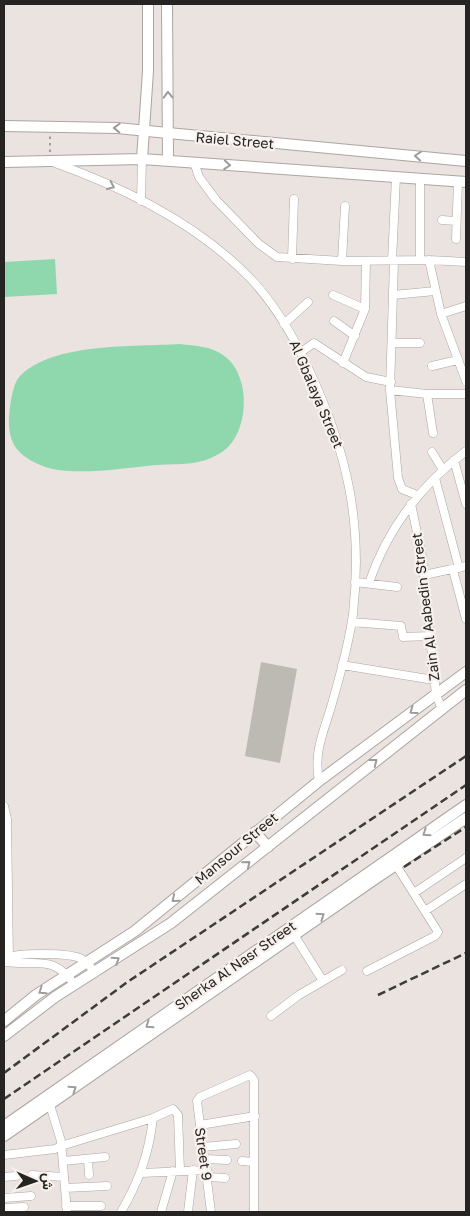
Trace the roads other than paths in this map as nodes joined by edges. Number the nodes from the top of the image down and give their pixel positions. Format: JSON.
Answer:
{"nodes":[{"id":1,"x":148,"y":4,"type":"edge"},
{"id":2,"x":167,"y":4,"type":"edge"},
{"id":3,"x":4,"y":126,"type":"edge"},
{"id":4,"x":144,"y":129,"type":"junction"},
{"id":5,"x":168,"y":134,"type":"junction"},
{"id":6,"x":142,"y":159,"type":"junction"},
{"id":7,"x":50,"y":161,"type":"junction"},
{"id":8,"x":168,"y":161,"type":"junction"},
{"id":9,"x":466,"y":161,"type":"edge"},
{"id":10,"x":4,"y":162,"type":"edge"},
{"id":11,"x":194,"y":162,"type":"junction"},
{"id":12,"x":396,"y":177,"type":"junction"},
{"id":13,"x":420,"y":178,"type":"junction"},
{"id":14,"x":462,"y":182,"type":"edge"},
{"id":15,"x":294,"y":200,"type":"dead end"},
{"id":16,"x":141,"y":201,"type":"junction"},
{"id":17,"x":345,"y":206,"type":"dead end"},
{"id":18,"x":442,"y":220,"type":"dead end"},
{"id":19,"x":456,"y":223,"type":"junction"},
{"id":20,"x":466,"y":225,"type":"edge"},
{"id":21,"x":456,"y":239,"type":"dead end"},
{"id":22,"x":292,"y":259,"type":"junction"},
{"id":23,"x":420,"y":260,"type":"junction"},
{"id":24,"x":429,"y":260,"type":"junction"},
{"id":25,"x":342,"y":261,"type":"junction"},
{"id":26,"x":366,"y":261,"type":"junction"},
{"id":27,"x":393,"y":261,"type":"junction"},
{"id":28,"x":466,"y":262,"type":"edge"},
{"id":29,"x":435,"y":291,"type":"junction"},
{"id":30,"x":333,"y":295,"type":"dead end"},
{"id":31,"x":393,"y":295,"type":"junction"},
{"id":32,"x":308,"y":302,"type":"dead end"},
{"id":33,"x":466,"y":306,"type":"edge"},
{"id":34,"x":365,"y":309,"type":"junction"},
{"id":35,"x":441,"y":314,"type":"junction"},
{"id":36,"x":334,"y":321,"type":"dead end"},
{"id":37,"x":284,"y":324,"type":"junction"},
{"id":38,"x":355,"y":336,"type":"junction"},
{"id":39,"x":392,"y":343,"type":"junction"},
{"id":40,"x":420,"y":343,"type":"dead end"},
{"id":41,"x":301,"y":352,"type":"junction"},
{"id":42,"x":466,"y":352,"type":"edge"},
{"id":43,"x":457,"y":357,"type":"junction"},
{"id":44,"x":343,"y":363,"type":"junction"},
{"id":45,"x":432,"y":366,"type":"dead end"},
{"id":46,"x":466,"y":381,"type":"edge"},
{"id":47,"x":391,"y":386,"type":"junction"},
{"id":48,"x":427,"y":394,"type":"junction"},
{"id":49,"x":466,"y":394,"type":"edge"},
{"id":50,"x":433,"y":433,"type":"dead end"},
{"id":51,"x":466,"y":451,"type":"edge"},
{"id":52,"x":432,"y":452,"type":"dead end"},
{"id":53,"x":454,"y":460,"type":"junction"},
{"id":54,"x":443,"y":470,"type":"junction"},
{"id":55,"x":435,"y":478,"type":"junction"},
{"id":56,"x":417,"y":495,"type":"junction"},
{"id":57,"x":411,"y":504,"type":"junction"},
{"id":58,"x":466,"y":504,"type":"edge"},
{"id":59,"x":459,"y":568,"type":"edge"},
{"id":60,"x":424,"y":575,"type":"junction"},
{"id":61,"x":355,"y":582,"type":"junction"},
{"id":62,"x":369,"y":584,"type":"junction"},
{"id":63,"x":397,"y":587,"type":"dead end"},
{"id":64,"x":466,"y":620,"type":"edge"},
{"id":65,"x":352,"y":622,"type":"junction"},
{"id":66,"x":430,"y":636,"type":"junction"},
{"id":67,"x":342,"y":665,"type":"junction"},
{"id":68,"x":466,"y":672,"type":"edge"},
{"id":69,"x":434,"y":680,"type":"junction"},
{"id":70,"x":466,"y":690,"type":"edge"},
{"id":71,"x":436,"y":695,"type":"junction"},
{"id":72,"x":442,"y":709,"type":"junction"},
{"id":73,"x":319,"y":782,"type":"junction"},
{"id":74,"x":466,"y":805,"type":"edge"},
{"id":75,"x":4,"y":806,"type":"edge"},
{"id":76,"x":466,"y":818,"type":"edge"},
{"id":77,"x":255,"y":832,"type":"junction"},
{"id":78,"x":268,"y":847,"type":"junction"},
{"id":79,"x":466,"y":858,"type":"edge"},
{"id":80,"x":396,"y":865,"type":"junction"},
{"id":81,"x":5,"y":882,"type":"edge"},
{"id":82,"x":466,"y":884,"type":"edge"},
{"id":83,"x":414,"y":893,"type":"junction"},
{"id":84,"x":425,"y":911,"type":"junction"},
{"id":85,"x":294,"y":935,"type":"junction"},
{"id":86,"x":6,"y":960,"type":"edge"},
{"id":87,"x":87,"y":962,"type":"junction"},
{"id":88,"x":342,"y":970,"type":"dead end"},
{"id":89,"x":367,"y":971,"type":"dead end"},
{"id":90,"x":67,"y":974,"type":"junction"},
{"id":91,"x":95,"y":974,"type":"junction"},
{"id":92,"x":323,"y":981,"type":"junction"},
{"id":93,"x":75,"y":985,"type":"junction"},
{"id":94,"x":271,"y":1016,"type":"dead end"},
{"id":95,"x":4,"y":1021,"type":"edge"},
{"id":96,"x":4,"y":1036,"type":"edge"},
{"id":97,"x":50,"y":1105,"type":"junction"},
{"id":98,"x":255,"y":1116,"type":"junction"},
{"id":99,"x":153,"y":1118,"type":"junction"},
{"id":100,"x":200,"y":1125,"type":"junction"},
{"id":101,"x":4,"y":1126,"type":"edge"},
{"id":102,"x":4,"y":1136,"type":"edge"},
{"id":103,"x":236,"y":1144,"type":"dead end"},
{"id":104,"x":61,"y":1146,"type":"junction"},
{"id":105,"x":203,"y":1147,"type":"junction"},
{"id":106,"x":4,"y":1155,"type":"edge"},
{"id":107,"x":105,"y":1157,"type":"dead end"},
{"id":108,"x":88,"y":1159,"type":"junction"},
{"id":109,"x":205,"y":1159,"type":"junction"},
{"id":110,"x":227,"y":1160,"type":"dead end"},
{"id":111,"x":63,"y":1161,"type":"junction"},
{"id":112,"x":242,"y":1161,"type":"dead end"},
{"id":113,"x":254,"y":1162,"type":"junction"},
{"id":114,"x":193,"y":1170,"type":"junction"},
{"id":115,"x":177,"y":1171,"type":"junction"},
{"id":116,"x":142,"y":1173,"type":"junction"},
{"id":117,"x":207,"y":1174,"type":"junction"},
{"id":118,"x":32,"y":1175,"type":"dead end"},
{"id":119,"x":89,"y":1175,"type":"dead end"},
{"id":120,"x":16,"y":1176,"type":"dead end"},
{"id":121,"x":4,"y":1177,"type":"edge"},
{"id":122,"x":64,"y":1177,"type":"junction"},
{"id":123,"x":225,"y":1178,"type":"dead end"},
{"id":124,"x":107,"y":1186,"type":"dead end"},
{"id":125,"x":65,"y":1188,"type":"junction"},
{"id":126,"x":31,"y":1196,"type":"dead end"},
{"id":127,"x":4,"y":1198,"type":"edge"},
{"id":128,"x":101,"y":1206,"type":"dead end"},
{"id":129,"x":24,"y":1207,"type":"dead end"},
{"id":130,"x":4,"y":1208,"type":"edge"},
{"id":131,"x":67,"y":1209,"type":"edge"},
{"id":132,"x":121,"y":1212,"type":"edge"},
{"id":133,"x":161,"y":1212,"type":"edge"},
{"id":134,"x":188,"y":1212,"type":"edge"},
{"id":135,"x":211,"y":1212,"type":"edge"},
{"id":136,"x":254,"y":1212,"type":"edge"}],
"edges":[{"from":1,"to":4,"type":"street"},
{"from":5,"to":2,"type":"street","one_way":true},
{"from":4,"to":3,"type":"street","name":"Raiel Street","one_way":true},
{"from":4,"to":5,"type":"street","name":"Raiel Street"},
{"from":4,"to":6,"type":"street"},
{"from":5,"to":8,"type":"street"},
{"from":9,"to":5,"type":"street","name":"Raiel Street","one_way":true},
{"from":6,"to":7,"type":"street","name":"Raiel Street"},
{"from":6,"to":8,"type":"street","name":"Raiel Street"},
{"from":6,"to":16,"type":"street"},
{"from":7,"to":10,"type":"street","name":"Raiel Street"},
{"from":7,"to":16,"type":"street","name":"Al Gbalaya Street","one_way":true},
{"from":8,"to":11,"type":"street","name":"Raiel Street"},
{"from":11,"to":12,"type":"street","name":"Raiel Street","one_way":true},
{"from":11,"to":22,"type":"street"},
{"from":12,"to":13,"type":"street","name":"Raiel Street"},
{"from":12,"to":27,"type":"street"},
{"from":13,"to":14,"type":"street","name":"Raiel Street"},
{"from":13,"to":23,"type":"street"},
{"from":14,"to":19,"type":"street"},
{"from":15,"to":22,"type":"street"},
{"from":16,"to":37,"type":"street","name":"Al Gbalaya Street"},
{"from":17,"to":25,"type":"street"},
{"from":18,"to":19,"type":"street"},
{"from":19,"to":20,"type":"street"},
{"from":19,"to":21,"type":"street"},
{"from":22,"to":25,"type":"street"},
{"from":23,"to":24,"type":"street"},
{"from":23,"to":27,"type":"street"},
{"from":24,"to":28,"type":"street"},
{"from":24,"to":29,"type":"street"},
{"from":25,"to":26,"type":"street"},
{"from":26,"to":27,"type":"street"},
{"from":26,"to":34,"type":"street"},
{"from":27,"to":31,"type":"street"},
{"from":29,"to":31,"type":"street"},
{"from":29,"to":35,"type":"street"},
{"from":30,"to":34,"type":"street"},
{"from":31,"to":39,"type":"street"},
{"from":32,"to":37,"type":"street"},
{"from":33,"to":35,"type":"street"},
{"from":34,"to":38,"type":"street"},
{"from":35,"to":43,"type":"street"},
{"from":36,"to":38,"type":"street"},
{"from":37,"to":41,"type":"street","name":"Al Gbalaya Street"},
{"from":38,"to":44,"type":"street"},
{"from":39,"to":40,"type":"street"},
{"from":39,"to":47,"type":"street"},
{"from":41,"to":44,"type":"street"},
{"from":41,"to":61,"type":"street","name":"Al Gbalaya Street"},
{"from":42,"to":43,"type":"street"},
{"from":43,"to":45,"type":"street"},
{"from":43,"to":46,"type":"street"},
{"from":44,"to":47,"type":"street"},
{"from":47,"to":48,"type":"street"},
{"from":47,"to":56,"type":"street"},
{"from":48,"to":49,"type":"street"},
{"from":48,"to":50,"type":"street"},
{"from":51,"to":53,"type":"street"},
{"from":52,"to":54,"type":"street"},
{"from":53,"to":54,"type":"street"},
{"from":53,"to":58,"type":"street"},
{"from":54,"to":55,"type":"street"},
{"from":55,"to":56,"type":"street"},
{"from":55,"to":59,"type":"street"},
{"from":56,"to":57,"type":"street"},
{"from":57,"to":60,"type":"street","name":"Zain Al Aabedin Street"},
{"from":57,"to":62,"type":"street"},
{"from":59,"to":60,"type":"street"},
{"from":59,"to":64,"type":"street"},
{"from":60,"to":66,"type":"street","name":"Zain Al Aabedin Street"},
{"from":61,"to":62,"type":"street"},
{"from":61,"to":65,"type":"street","name":"Al Gbalaya Street"},
{"from":62,"to":63,"type":"street"},
{"from":65,"to":66,"type":"street"},
{"from":65,"to":67,"type":"street","name":"Al Gbalaya Street"},
{"from":66,"to":69,"type":"street","name":"Zain Al Aabedin Street"},
{"from":67,"to":69,"type":"street"},
{"from":67,"to":73,"type":"street","name":"Al Gbalaya Street"},
{"from":68,"to":71,"type":"street","name":"Mansour Street"},
{"from":69,"to":71,"type":"street","name":"Zain Al Aabedin Street"},
{"from":70,"to":72,"type":"street","name":"Mansour Street"},
{"from":71,"to":72,"type":"street","name":"Zain Al Aabedin Street"},
{"from":71,"to":73,"type":"street","name":"Mansour Street","one_way":true},
{"from":78,"to":72,"type":"street","name":"Mansour Street","one_way":true},
{"from":73,"to":77,"type":"street","name":"Mansour Street"},
{"from":74,"to":101,"type":"street","name":"Sherka Al Nasr Street","one_way":true},
{"from":75,"to":81,"type":"street"},
{"from":76,"to":80,"type":"street","name":"Sherka Al Nasr Street"},
{"from":77,"to":78,"type":"street"},
{"from":77,"to":87,"type":"street","name":"Mansour Street","one_way":true},
{"from":91,"to":78,"type":"street","name":"Mansour Street","one_way":true},
{"from":79,"to":83,"type":"street"},
{"from":80,"to":83,"type":"street"},
{"from":85,"to":80,"type":"street","name":"Sherka Al Nasr Street","one_way":true},
{"from":81,"to":86,"type":"street"},
{"from":82,"to":84,"type":"street"},
{"from":83,"to":84,"type":"street"},
{"from":84,"to":89,"type":"street"},
{"from":85,"to":92,"type":"street"},
{"from":97,"to":85,"type":"street","name":"Sherka Al Nasr Street","one_way":true},
{"from":86,"to":87,"type":"street"},
{"from":86,"to":90,"type":"street"},
{"from":87,"to":90,"type":"street","name":"Mansour Street"},
{"from":87,"to":91,"type":"street"},
{"from":88,"to":92,"type":"street"},
{"from":90,"to":93,"type":"street"},
{"from":90,"to":95,"type":"street","name":"Mansour Street","one_way":true},
{"from":91,"to":93,"type":"street","name":"Mansour Street"},
{"from":92,"to":94,"type":"street"},
{"from":93,"to":96,"type":"street","name":"Mansour Street"},
{"from":97,"to":102,"type":"street","name":"Sherka Al Nasr Street"},
{"from":97,"to":104,"type":"street"},
{"from":98,"to":100,"type":"street"},
{"from":98,"to":100,"type":"street","name":"Street 9"},
{"from":98,"to":113,"type":"street"},
{"from":99,"to":104,"type":"street"},
{"from":99,"to":115,"type":"street"},
{"from":99,"to":116,"type":"street"},
{"from":100,"to":105,"type":"street","name":"Street 9"},
{"from":103,"to":105,"type":"street"},
{"from":104,"to":106,"type":"street"},
{"from":104,"to":111,"type":"street"},
{"from":105,"to":109,"type":"street","name":"Street 9"},
{"from":107,"to":108,"type":"street"},
{"from":108,"to":111,"type":"street"},
{"from":108,"to":119,"type":"street"},
{"from":109,"to":110,"type":"street"},
{"from":109,"to":117,"type":"street","name":"Street 9"},
{"from":111,"to":122,"type":"street"},
{"from":112,"to":113,"type":"street"},
{"from":113,"to":136,"type":"street"},
{"from":114,"to":115,"type":"street"},
{"from":114,"to":117,"type":"street"},
{"from":114,"to":134,"type":"street"},
{"from":115,"to":116,"type":"street"},
{"from":115,"to":133,"type":"street"},
{"from":116,"to":132,"type":"street"},
{"from":117,"to":123,"type":"street"},
{"from":117,"to":135,"type":"street","name":"Street 9"},
{"from":118,"to":122,"type":"street"},
{"from":120,"to":121,"type":"street"},
{"from":122,"to":125,"type":"street"},
{"from":124,"to":125,"type":"street"},
{"from":125,"to":131,"type":"street"},
{"from":126,"to":127,"type":"street"},
{"from":128,"to":131,"type":"street"},
{"from":129,"to":130,"type":"street"}]}
